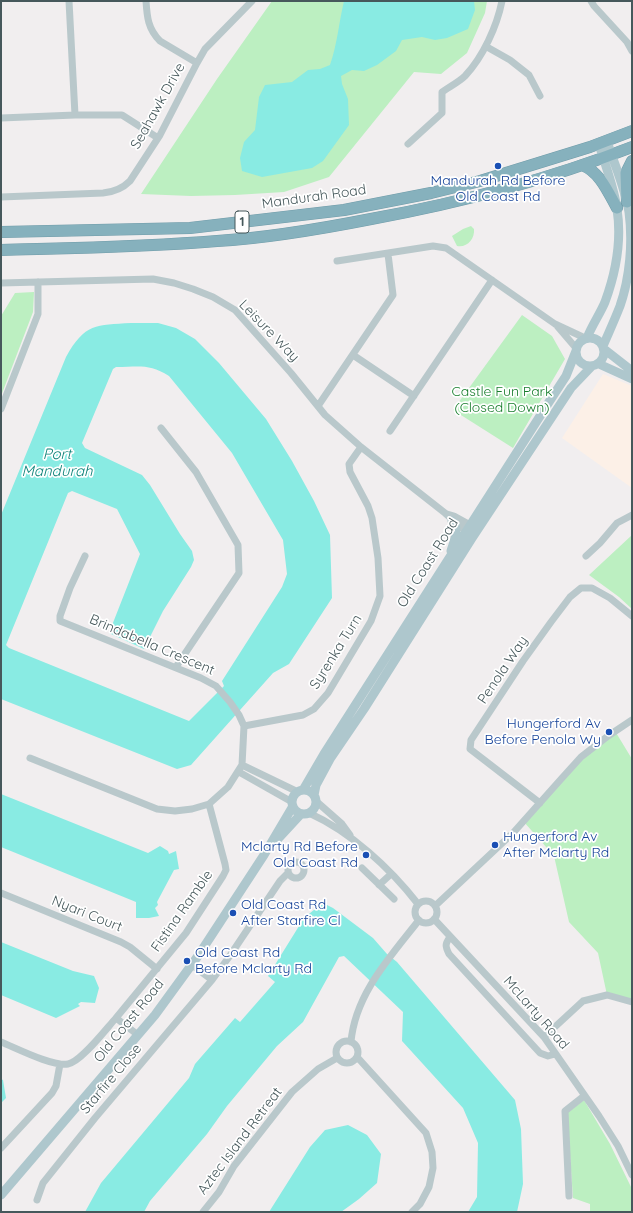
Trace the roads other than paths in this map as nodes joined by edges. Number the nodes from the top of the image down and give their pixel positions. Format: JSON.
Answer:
{"nodes":[{"id":1,"x":69,"y":1,"type":"edge"},
{"id":2,"x":146,"y":1,"type":"edge"},
{"id":3,"x":252,"y":1,"type":"edge"},
{"id":4,"x":502,"y":1,"type":"edge"},
{"id":5,"x":591,"y":1,"type":"edge"},
{"id":6,"x":487,"y":47,"type":"junction"},
{"id":7,"x":632,"y":51,"type":"edge"},
{"id":8,"x":196,"y":63,"type":"junction"},
{"id":9,"x":540,"y":96,"type":"dead end"},
{"id":10,"x":75,"y":115,"type":"junction"},
{"id":11,"x":1,"y":118,"type":"edge"},
{"id":12,"x":632,"y":131,"type":"edge"},
{"id":13,"x":158,"y":138,"type":"junction"},
{"id":14,"x":603,"y":142,"type":"junction"},
{"id":15,"x":408,"y":144,"type":"dead end"},
{"id":16,"x":632,"y":147,"type":"edge"},
{"id":17,"x":607,"y":156,"type":"junction"},
{"id":18,"x":632,"y":161,"type":"edge"},
{"id":19,"x":582,"y":165,"type":"junction"},
{"id":20,"x":1,"y":197,"type":"edge"},
{"id":21,"x":627,"y":202,"type":"junction"},
{"id":22,"x":617,"y":208,"type":"junction"},
{"id":23,"x":1,"y":232,"type":"edge"},
{"id":24,"x":1,"y":250,"type":"edge"},
{"id":25,"x":388,"y":254,"type":"junction"},
{"id":26,"x":337,"y":261,"type":"dead end"},
{"id":27,"x":492,"y":280,"type":"junction"},
{"id":28,"x":38,"y":282,"type":"junction"},
{"id":29,"x":1,"y":283,"type":"edge"},
{"id":30,"x":555,"y":324,"type":"junction"},
{"id":31,"x":586,"y":338,"type":"junction"},
{"id":32,"x":604,"y":347,"type":"junction"},
{"id":33,"x":576,"y":350,"type":"junction"},
{"id":34,"x":353,"y":355,"type":"junction"},
{"id":35,"x":595,"y":365,"type":"junction"},
{"id":36,"x":632,"y":371,"type":"edge"},
{"id":37,"x":632,"y":379,"type":"edge"},
{"id":38,"x":414,"y":396,"type":"junction"},
{"id":39,"x":318,"y":406,"type":"junction"},
{"id":40,"x":1,"y":410,"type":"edge"},
{"id":41,"x":161,"y":428,"type":"dead end"},
{"id":42,"x":390,"y":431,"type":"dead end"},
{"id":43,"x":361,"y":447,"type":"junction"},
{"id":44,"x":445,"y":513,"type":"junction"},
{"id":45,"x":632,"y":515,"type":"edge"},
{"id":46,"x":452,"y":521,"type":"junction"},
{"id":47,"x":472,"y":531,"type":"junction"},
{"id":48,"x":86,"y":556,"type":"dead end"},
{"id":49,"x":586,"y":556,"type":"dead end"},
{"id":50,"x":444,"y":567,"type":"junction"},
{"id":51,"x":632,"y":616,"type":"edge"},
{"id":52,"x":176,"y":667,"type":"junction"},
{"id":53,"x":632,"y":720,"type":"edge"},
{"id":54,"x":244,"y":726,"type":"junction"},
{"id":55,"x":30,"y":758,"type":"dead end"},
{"id":56,"x":242,"y":765,"type":"junction"},
{"id":57,"x":239,"y":772,"type":"junction"},
{"id":58,"x":301,"y":791,"type":"junction"},
{"id":59,"x":315,"y":798,"type":"junction"},
{"id":60,"x":540,"y":803,"type":"junction"},
{"id":61,"x":209,"y":804,"type":"junction"},
{"id":62,"x":293,"y":804,"type":"junction"},
{"id":63,"x":305,"y":814,"type":"junction"},
{"id":64,"x":352,"y":837,"type":"junction"},
{"id":65,"x":264,"y":855,"type":"junction"},
{"id":66,"x":362,"y":868,"type":"dead end"},
{"id":67,"x":288,"y":873,"type":"dead end"},
{"id":68,"x":391,"y":874,"type":"junction"},
{"id":69,"x":379,"y":885,"type":"junction"},
{"id":70,"x":1,"y":893,"type":"edge"},
{"id":71,"x":394,"y":899,"type":"dead end"},
{"id":72,"x":418,"y":904,"type":"junction"},
{"id":73,"x":435,"y":906,"type":"junction"},
{"id":74,"x":434,"y":919,"type":"junction"},
{"id":75,"x":419,"y":920,"type":"junction"},
{"id":76,"x":450,"y":937,"type":"junction"},
{"id":77,"x":192,"y":965,"type":"junction"},
{"id":78,"x":157,"y":969,"type":"junction"},
{"id":79,"x":212,"y":980,"type":"junction"},
{"id":80,"x":632,"y":1002,"type":"edge"},
{"id":81,"x":116,"y":1018,"type":"junction"},
{"id":82,"x":138,"y":1035,"type":"junction"},
{"id":83,"x":544,"y":1037,"type":"junction"},
{"id":84,"x":1,"y":1042,"type":"edge"},
{"id":85,"x":351,"y":1042,"type":"junction"},
{"id":86,"x":556,"y":1054,"type":"junction"},
{"id":87,"x":338,"y":1058,"type":"junction"},
{"id":88,"x":358,"y":1058,"type":"junction"},
{"id":89,"x":60,"y":1064,"type":"junction"},
{"id":90,"x":584,"y":1096,"type":"junction"},
{"id":91,"x":1,"y":1148,"type":"edge"},
{"id":92,"x":632,"y":1175,"type":"edge"},
{"id":93,"x":1,"y":1195,"type":"edge"},
{"id":94,"x":570,"y":1196,"type":"dead end"},
{"id":95,"x":37,"y":1200,"type":"dead end"},
{"id":96,"x":203,"y":1212,"type":"edge"},
{"id":97,"x":412,"y":1212,"type":"edge"}],
"edges":[{"from":1,"to":10,"type":"street"},
{"from":2,"to":8,"type":"street"},
{"from":3,"to":8,"type":"street","name":"Seahawk Drive"},
{"from":4,"to":6,"type":"street"},
{"from":5,"to":7,"type":"street"},
{"from":6,"to":9,"type":"street"},
{"from":6,"to":15,"type":"street"},
{"from":8,"to":13,"type":"street","name":"Seahawk Drive"},
{"from":10,"to":11,"type":"street"},
{"from":10,"to":13,"type":"street"},
{"from":12,"to":14,"type":"highway","number":"1"},
{"from":13,"to":20,"type":"street","name":"Seahawk Drive"},
{"from":14,"to":17,"type":"main road"},
{"from":14,"to":23,"type":"highway","name":"Mandurah Road","number":"1"},
{"from":16,"to":17,"type":"highway","number":"1"},
{"from":17,"to":19,"type":"highway","number":"1"},
{"from":17,"to":21,"type":"main road"},
{"from":17,"to":22,"type":"main road"},
{"from":18,"to":21,"type":"highway"},
{"from":19,"to":22,"type":"highway"},
{"from":19,"to":24,"type":"highway","number":"1"},
{"from":21,"to":32,"type":"main road"},
{"from":22,"to":31,"type":"main road"},
{"from":25,"to":26,"type":"street"},
{"from":25,"to":27,"type":"street"},
{"from":25,"to":34,"type":"street"},
{"from":27,"to":30,"type":"street"},
{"from":27,"to":38,"type":"street"},
{"from":28,"to":29,"type":"street","name":"Leisure Way"},
{"from":28,"to":39,"type":"street","name":"Leisure Way"},
{"from":28,"to":40,"type":"street"},
{"from":30,"to":31,"type":"street"},
{"from":30,"to":33,"type":"street"},
{"from":31,"to":32,"type":"main road"},
{"from":31,"to":33,"type":"main road"},
{"from":32,"to":35,"type":"main road"},
{"from":32,"to":36,"type":"main road"},
{"from":33,"to":35,"type":"main road"},
{"from":33,"to":47,"type":"main road","name":"Old Coast Road"},
{"from":34,"to":38,"type":"street"},
{"from":34,"to":39,"type":"street"},
{"from":35,"to":37,"type":"main road"},
{"from":35,"to":47,"type":"main road","name":"Old Coast Road"},
{"from":38,"to":42,"type":"street"},
{"from":39,"to":43,"type":"street","name":"Leisure Way"},
{"from":41,"to":52,"type":"street"},
{"from":43,"to":44,"type":"street","name":"Leisure Way"},
{"from":43,"to":54,"type":"street","name":"Syrenka Turn"},
{"from":44,"to":46,"type":"street","name":"Leisure Way"},
{"from":44,"to":47,"type":"street","name":"Leisure Way"},
{"from":45,"to":49,"type":"street"},
{"from":46,"to":47,"type":"street","name":"Leisure Way"},
{"from":46,"to":50,"type":"main road"},
{"from":47,"to":50,"type":"main road","name":"Old Coast Road"},
{"from":47,"to":59,"type":"main road","name":"Old Coast Road"},
{"from":48,"to":52,"type":"street","name":"Brindabella Crescent"},
{"from":50,"to":58,"type":"main road","name":"Old Coast Road"},
{"from":51,"to":60,"type":"street","name":"Penola Way"},
{"from":52,"to":54,"type":"street","name":"Brindabella Crescent"},
{"from":53,"to":60,"type":"street"},
{"from":54,"to":56,"type":"street","name":"Brindabella Crescent"},
{"from":55,"to":61,"type":"street","name":"Brindabella Crescent"},
{"from":56,"to":57,"type":"street","name":"Brindabella Crescent"},
{"from":56,"to":58,"type":"street"},
{"from":57,"to":61,"type":"street","name":"Brindabella Crescent"},
{"from":57,"to":62,"type":"street"},
{"from":58,"to":59,"type":"main road"},
{"from":58,"to":62,"type":"main road","name":"Old Coast Road"},
{"from":59,"to":63,"type":"main road","name":"Old Coast Road"},
{"from":59,"to":64,"type":"street"},
{"from":60,"to":73,"type":"street"},
{"from":61,"to":78,"type":"street","name":"Fistina Ramble"},
{"from":62,"to":63,"type":"main road"},
{"from":62,"to":65,"type":"main road","name":"Old Coast Road"},
{"from":63,"to":64,"type":"street"},
{"from":63,"to":65,"type":"main road","name":"Old Coast Road"},
{"from":64,"to":68,"type":"street"},
{"from":65,"to":77,"type":"main road","name":"Old Coast Road"},
{"from":66,"to":69,"type":"street"},
{"from":67,"to":79,"type":"street","name":"Starfire Close"},
{"from":68,"to":69,"type":"street"},
{"from":68,"to":72,"type":"street"},
{"from":69,"to":71,"type":"street"},
{"from":70,"to":78,"type":"street","name":"Nyari Court"},
{"from":72,"to":73,"type":"street"},
{"from":72,"to":75,"type":"street"},
{"from":73,"to":74,"type":"street"},
{"from":74,"to":75,"type":"street"},
{"from":74,"to":76,"type":"street","name":"McLarty Road"},
{"from":75,"to":85,"type":"street"},
{"from":76,"to":83,"type":"street","name":"McLarty Road"},
{"from":76,"to":86,"type":"street"},
{"from":77,"to":79,"type":"street"},
{"from":77,"to":82,"type":"main road","name":"Old Coast Road"},
{"from":78,"to":81,"type":"street","name":"Fistina Ramble"},
{"from":79,"to":95,"type":"street","name":"Starfire Close"},
{"from":80,"to":83,"type":"street"},
{"from":81,"to":82,"type":"street"},
{"from":81,"to":89,"type":"street","name":"Fistina Ramble"},
{"from":82,"to":93,"type":"main road","name":"Old Coast Road"},
{"from":83,"to":86,"type":"street","name":"McLarty Road"},
{"from":84,"to":89,"type":"street"},
{"from":85,"to":87,"type":"street"},
{"from":85,"to":88,"type":"street"},
{"from":86,"to":90,"type":"street","name":"McLarty Road"},
{"from":87,"to":88,"type":"street"},
{"from":87,"to":96,"type":"street","name":"Aztec Island Retreat"},
{"from":88,"to":97,"type":"street"},
{"from":89,"to":91,"type":"street"},
{"from":90,"to":92,"type":"street","name":"McLarty Road"},
{"from":90,"to":94,"type":"street"}]}
